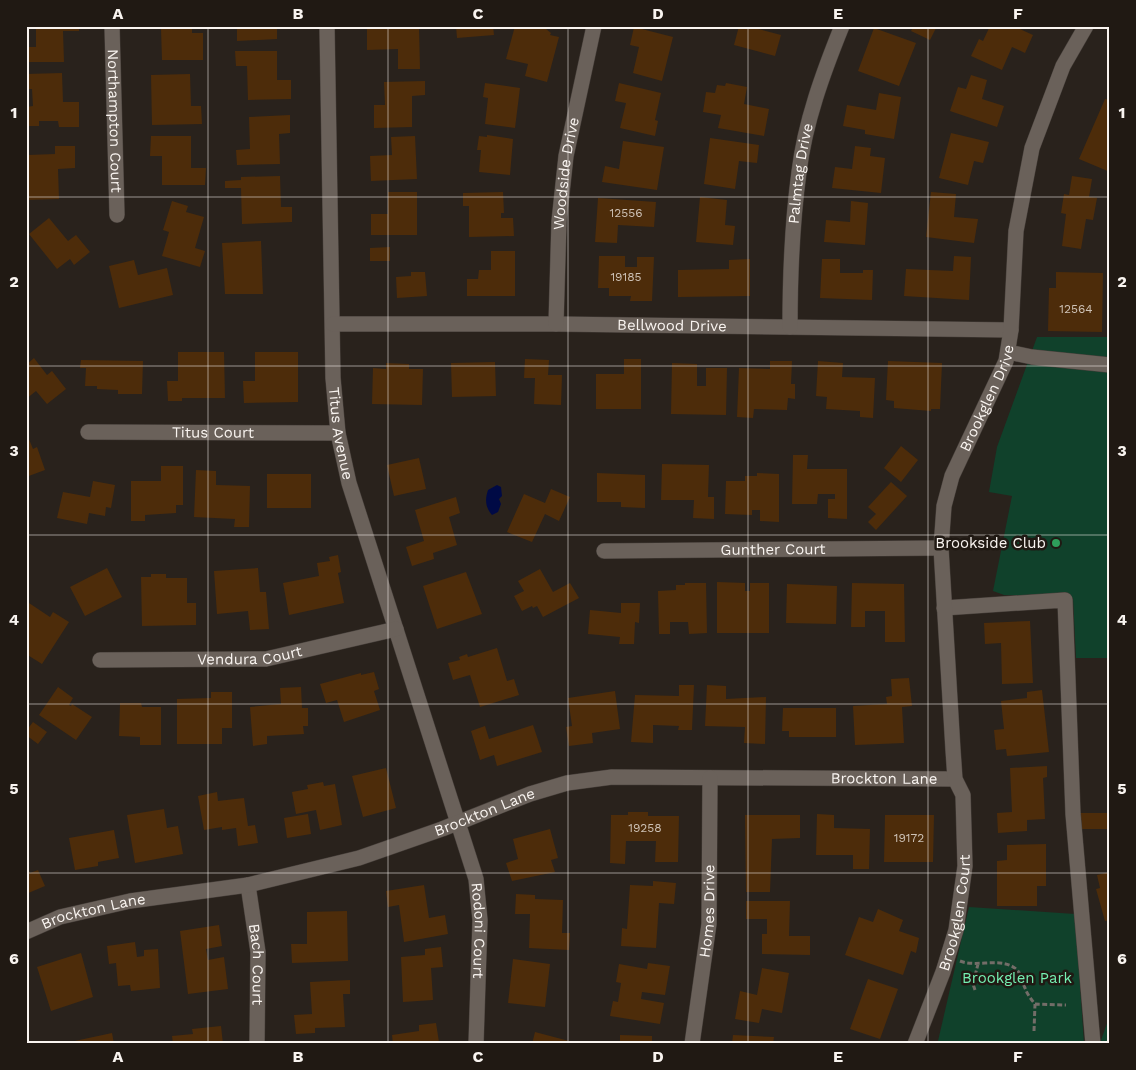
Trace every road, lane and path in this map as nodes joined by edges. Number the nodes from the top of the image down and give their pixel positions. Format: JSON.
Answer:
{"nodes":[{"id":1,"x":112,"y":26,"type":"edge"},
{"id":2,"x":326,"y":26,"type":"edge"},
{"id":3,"x":594,"y":26,"type":"edge"},
{"id":4,"x":842,"y":26,"type":"edge"},
{"id":5,"x":1086,"y":26,"type":"edge"},
{"id":6,"x":117,"y":216,"type":"dead end"},
{"id":7,"x":333,"y":324,"type":"junction"},
{"id":8,"x":556,"y":324,"type":"junction"},
{"id":9,"x":790,"y":328,"type":"junction"},
{"id":10,"x":1010,"y":330,"type":"junction"},
{"id":11,"x":1008,"y":352,"type":"junction"},
{"id":12,"x":1110,"y":365,"type":"edge"},
{"id":13,"x":88,"y":432,"type":"dead end"},
{"id":14,"x":338,"y":433,"type":"junction"},
{"id":15,"x":941,"y":548,"type":"junction"},
{"id":16,"x":604,"y":550,"type":"dead end"},
{"id":17,"x":944,"y":608,"type":"junction"},
{"id":18,"x":396,"y":629,"type":"junction"},
{"id":19,"x":100,"y":660,"type":"dead end"},
{"id":20,"x":710,"y":778,"type":"junction"},
{"id":21,"x":954,"y":779,"type":"junction"},
{"id":22,"x":458,"y":822,"type":"junction"},
{"id":23,"x":248,"y":885,"type":"junction"},
{"id":24,"x":26,"y":932,"type":"edge"},
{"id":25,"x":948,"y":956,"type":"junction"},
{"id":26,"x":978,"y":964,"type":"junction"},
{"id":27,"x":975,"y":990,"type":"dead end"},
{"id":28,"x":1035,"y":1004,"type":"junction"},
{"id":29,"x":1066,"y":1005,"type":"dead end"},
{"id":30,"x":1034,"y":1031,"type":"dead end"},
{"id":31,"x":257,"y":1044,"type":"edge"},
{"id":32,"x":476,"y":1044,"type":"edge"},
{"id":33,"x":692,"y":1044,"type":"edge"},
{"id":34,"x":915,"y":1044,"type":"edge"},
{"id":35,"x":1093,"y":1044,"type":"edge"}],
"edges":[{"from":1,"to":6,"type":"street","name":"Northampton Court"},
{"from":2,"to":7,"type":"street","name":"Titus Avenue"},
{"from":3,"to":8,"type":"street","name":"Woodside Drive"},
{"from":4,"to":9,"type":"street","name":"Palmtag Drive"},
{"from":5,"to":10,"type":"street","name":"Brookglen Drive"},
{"from":7,"to":8,"type":"street","name":"Bellwood Drive"},
{"from":7,"to":14,"type":"street","name":"Titus Avenue"},
{"from":8,"to":9,"type":"street","name":"Bellwood Drive"},
{"from":9,"to":10,"type":"street","name":"Bellwood Drive"},
{"from":10,"to":11,"type":"street","name":"Brookglen Drive"},
{"from":11,"to":12,"type":"street"},
{"from":11,"to":15,"type":"street","name":"Brookglen Drive"},
{"from":13,"to":14,"type":"street","name":"Titus Court"},
{"from":14,"to":18,"type":"street","name":"Titus Avenue"},
{"from":15,"to":16,"type":"street","name":"Gunther Court"},
{"from":15,"to":17,"type":"street","name":"Brookglen Drive"},
{"from":17,"to":21,"type":"street","name":"Brookglen Drive"},
{"from":17,"to":35,"type":"street"},
{"from":18,"to":19,"type":"street","name":"Vendura Court"},
{"from":18,"to":22,"type":"street","name":"Titus Avenue"},
{"from":20,"to":21,"type":"street","name":"Brockton Lane"},
{"from":20,"to":22,"type":"street","name":"Brockton Lane"},
{"from":20,"to":33,"type":"street","name":"Homes Drive"},
{"from":21,"to":25,"type":"street","name":"Brookglen Court"},
{"from":22,"to":23,"type":"street","name":"Brockton Lane"},
{"from":22,"to":32,"type":"street","name":"Rodoni Court"},
{"from":23,"to":24,"type":"street","name":"Brockton Lane"},
{"from":23,"to":31,"type":"street","name":"Bach Court"},
{"from":25,"to":26,"type":"path"},
{"from":25,"to":34,"type":"street","name":"Brookglen Court"},
{"from":26,"to":27,"type":"path"},
{"from":26,"to":28,"type":"path"},
{"from":28,"to":29,"type":"path"},
{"from":28,"to":30,"type":"path"}]}
